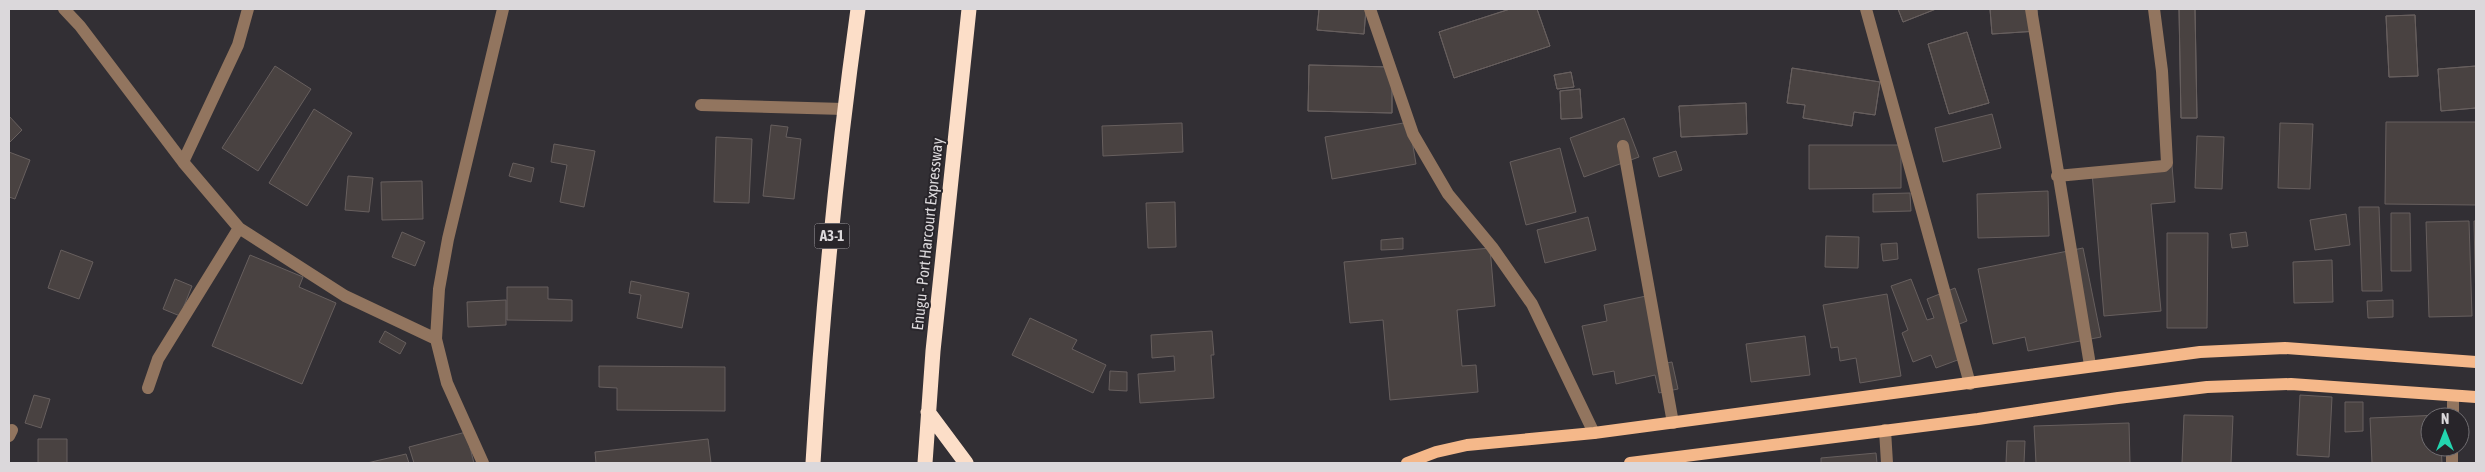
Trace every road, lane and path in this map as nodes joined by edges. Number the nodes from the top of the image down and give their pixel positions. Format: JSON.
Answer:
{"nodes":[{"id":1,"x":64,"y":9,"type":"edge"},
{"id":2,"x":248,"y":9,"type":"edge"},
{"id":3,"x":503,"y":9,"type":"edge"},
{"id":4,"x":858,"y":9,"type":"edge"},
{"id":5,"x":969,"y":9,"type":"edge"},
{"id":6,"x":1370,"y":9,"type":"edge"},
{"id":7,"x":1866,"y":9,"type":"edge"},
{"id":8,"x":2031,"y":9,"type":"edge"},
{"id":9,"x":2154,"y":9,"type":"edge"},
{"id":10,"x":700,"y":105,"type":"dead end"},
{"id":11,"x":844,"y":110,"type":"junction"},
{"id":12,"x":1623,"y":146,"type":"dead end"},
{"id":13,"x":184,"y":162,"type":"junction"},
{"id":14,"x":2057,"y":176,"type":"junction"},
{"id":15,"x":239,"y":228,"type":"junction"},
{"id":16,"x":436,"y":339,"type":"junction"},
{"id":17,"x":2476,"y":362,"type":"edge"},
{"id":18,"x":2090,"y":366,"type":"junction"},
{"id":19,"x":1970,"y":384,"type":"junction"},
{"id":20,"x":148,"y":388,"type":"dead end"},
{"id":21,"x":2454,"y":396,"type":"junction"},
{"id":22,"x":2476,"y":397,"type":"edge"},
{"id":23,"x":2453,"y":407,"type":"edge"},
{"id":24,"x":928,"y":412,"type":"junction"},
{"id":25,"x":1673,"y":423,"type":"junction"},
{"id":26,"x":1885,"y":430,"type":"junction"},
{"id":27,"x":1594,"y":433,"type":"junction"},
{"id":28,"x":484,"y":463,"type":"edge"},
{"id":29,"x":813,"y":463,"type":"edge"},
{"id":30,"x":925,"y":463,"type":"edge"},
{"id":31,"x":966,"y":463,"type":"edge"},
{"id":32,"x":1406,"y":463,"type":"edge"},
{"id":33,"x":1630,"y":463,"type":"edge"},
{"id":34,"x":1887,"y":463,"type":"edge"}],
"edges":[{"from":1,"to":13,"type":"street"},
{"from":2,"to":13,"type":"street"},
{"from":3,"to":16,"type":"street"},
{"from":4,"to":11,"type":"highway","number":"A3-1"},
{"from":5,"to":24,"type":"highway","name":"Enugu - Port Harcourt Expressway"},
{"from":6,"to":27,"type":"street"},
{"from":7,"to":19,"type":"street"},
{"from":8,"to":14,"type":"street"},
{"from":9,"to":14,"type":"street"},
{"from":10,"to":11,"type":"street"},
{"from":11,"to":29,"type":"highway","number":"A3-1"},
{"from":12,"to":25,"type":"street"},
{"from":13,"to":15,"type":"street"},
{"from":14,"to":18,"type":"street"},
{"from":15,"to":16,"type":"street"},
{"from":15,"to":20,"type":"street"},
{"from":16,"to":28,"type":"street"},
{"from":17,"to":18,"type":"main road"},
{"from":18,"to":19,"type":"main road"},
{"from":19,"to":25,"type":"main road"},
{"from":21,"to":22,"type":"main road"},
{"from":21,"to":23,"type":"street"},
{"from":21,"to":26,"type":"main road"},
{"from":24,"to":30,"type":"highway","name":"Enugu - Port Harcourt Expressway"},
{"from":24,"to":31,"type":"highway"},
{"from":25,"to":27,"type":"main road"},
{"from":26,"to":33,"type":"main road"},
{"from":26,"to":34,"type":"street"},
{"from":27,"to":32,"type":"main road"}]}
